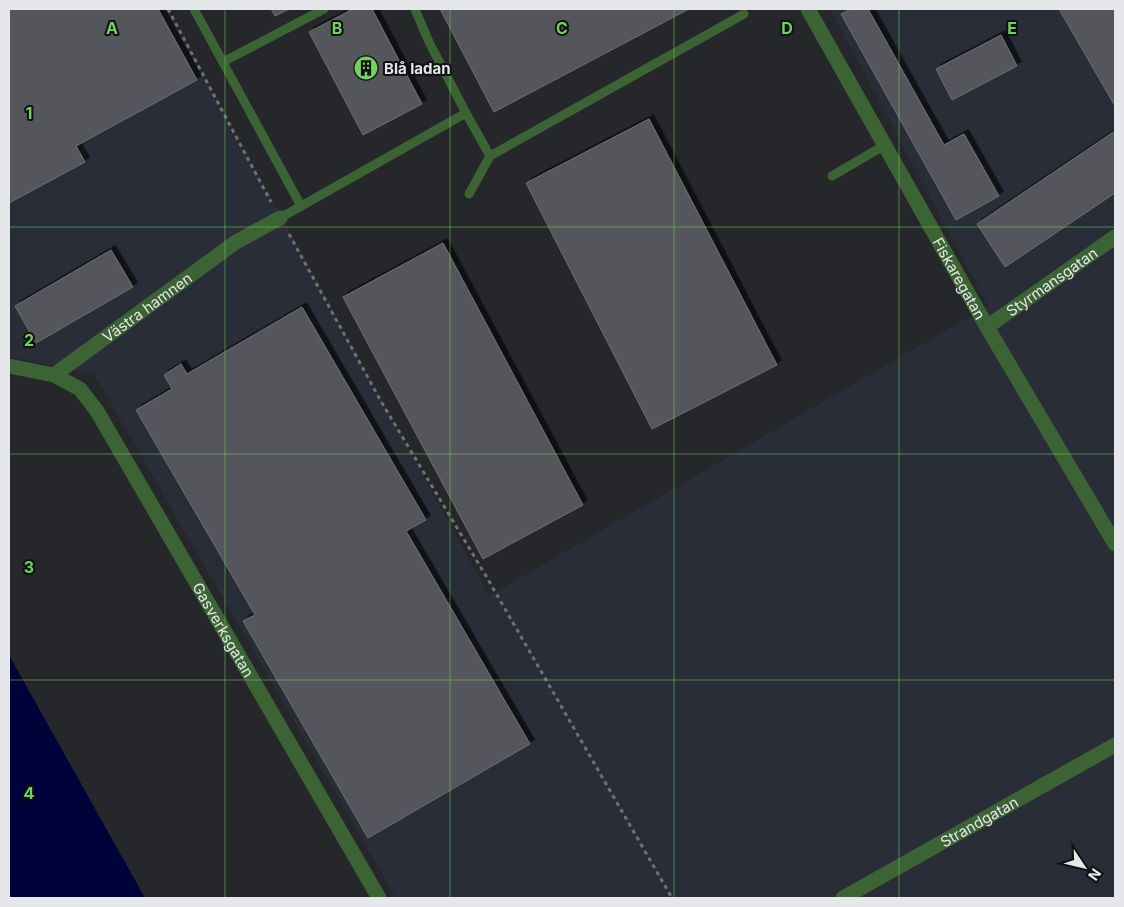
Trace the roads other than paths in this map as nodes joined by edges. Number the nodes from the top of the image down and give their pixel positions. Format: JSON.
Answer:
{"nodes":[{"id":1,"x":194,"y":9,"type":"edge"},
{"id":2,"x":324,"y":9,"type":"edge"},
{"id":3,"x":415,"y":9,"type":"edge"},
{"id":4,"x":808,"y":9,"type":"edge"},
{"id":5,"x":744,"y":14,"type":"dead end"},
{"id":6,"x":223,"y":62,"type":"junction"},
{"id":7,"x":466,"y":114,"type":"junction"},
{"id":8,"x":885,"y":145,"type":"junction"},
{"id":9,"x":490,"y":156,"type":"junction"},
{"id":10,"x":832,"y":176,"type":"dead end"},
{"id":11,"x":469,"y":194,"type":"dead end"},
{"id":12,"x":301,"y":206,"type":"junction"},
{"id":13,"x":280,"y":218,"type":"joint"},
{"id":14,"x":1115,"y":237,"type":"edge"},
{"id":15,"x":987,"y":327,"type":"junction"},
{"id":16,"x":9,"y":366,"type":"edge"},
{"id":17,"x":54,"y":375,"type":"junction"},
{"id":18,"x":1115,"y":544,"type":"edge"},
{"id":19,"x":1115,"y":745,"type":"edge"},
{"id":20,"x":378,"y":898,"type":"edge"},
{"id":21,"x":843,"y":898,"type":"edge"}],
"edges":[{"from":1,"to":6,"type":"lane"},
{"from":2,"to":6,"type":"lane"},
{"from":3,"to":7,"type":"lane"},
{"from":4,"to":8,"type":"street","name":"Fiskaregatan"},
{"from":5,"to":9,"type":"lane"},
{"from":6,"to":12,"type":"lane"},
{"from":7,"to":9,"type":"lane"},
{"from":7,"to":12,"type":"lane"},
{"from":8,"to":10,"type":"lane"},
{"from":8,"to":15,"type":"street","name":"Fiskaregatan"},
{"from":9,"to":11,"type":"lane"},
{"from":12,"to":13,"type":"lane"},
{"from":13,"to":17,"type":"street","name":"Västra hamnen"},
{"from":14,"to":15,"type":"street","name":"Styrmansgatan"},
{"from":15,"to":18,"type":"street","name":"Fiskaregatan"},
{"from":16,"to":17,"type":"street"},
{"from":17,"to":20,"type":"street","name":"Gasverksgatan"},
{"from":19,"to":21,"type":"street","name":"Strandgatan"}]}
